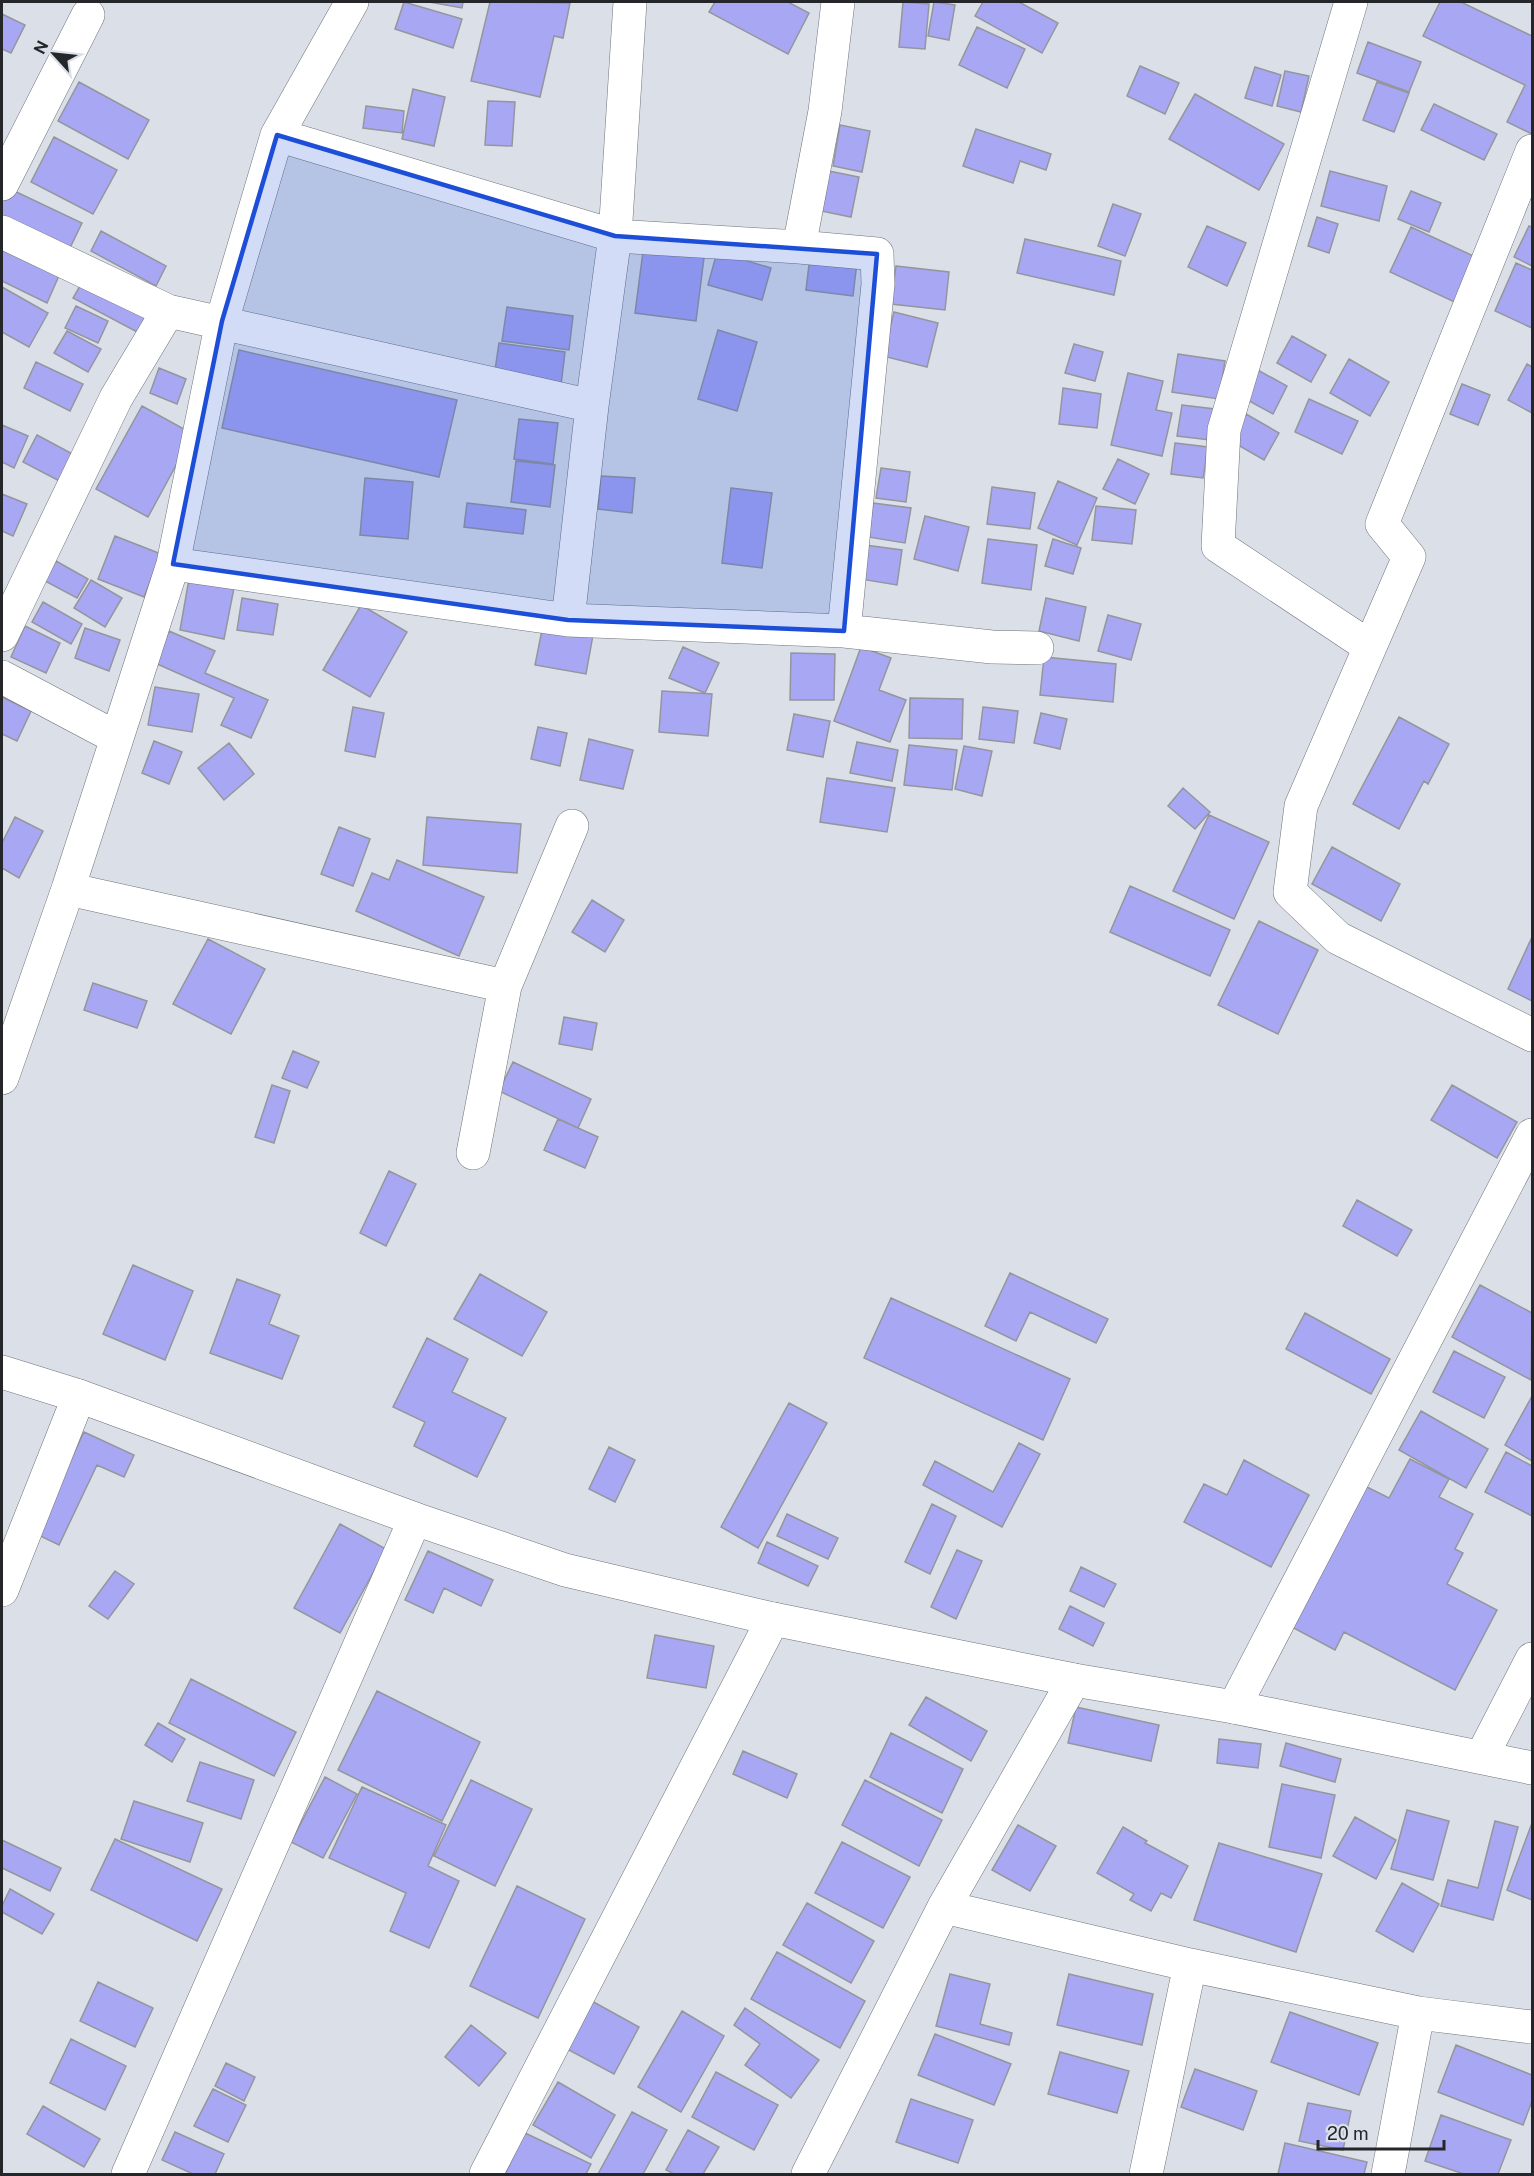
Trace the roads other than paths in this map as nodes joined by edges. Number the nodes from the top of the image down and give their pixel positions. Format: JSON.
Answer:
{"nodes":[{"id":1,"x":352,"y":2,"type":"edge"},
{"id":2,"x":630,"y":2,"type":"edge"},
{"id":3,"x":838,"y":2,"type":"edge"},
{"id":4,"x":1351,"y":2,"type":"edge"},
{"id":5,"x":88,"y":15,"type":"dead end"},
{"id":6,"x":277,"y":135,"type":"junction"},
{"id":7,"x":1533,"y":151,"type":"edge"},
{"id":8,"x":2,"y":184,"type":"edge"},
{"id":9,"x":2,"y":232,"type":"edge"},
{"id":10,"x":615,"y":236,"type":"junction"},
{"id":11,"x":799,"y":247,"type":"junction"},
{"id":12,"x":168,"y":310,"type":"junction"},
{"id":13,"x":222,"y":321,"type":"junction"},
{"id":14,"x":592,"y":406,"type":"junction"},
{"id":15,"x":173,"y":564,"type":"junction"},
{"id":16,"x":567,"y":620,"type":"junction"},
{"id":17,"x":844,"y":631,"type":"junction"},
{"id":18,"x":2,"y":635,"type":"edge"},
{"id":19,"x":1370,"y":647,"type":"junction"},
{"id":20,"x":1037,"y":648,"type":"dead end"},
{"id":21,"x":2,"y":677,"type":"edge"},
{"id":22,"x":117,"y":738,"type":"junction"},
{"id":23,"x":572,"y":826,"type":"dead end"},
{"id":24,"x":68,"y":889,"type":"junction"},
{"id":25,"x":505,"y":986,"type":"junction"},
{"id":26,"x":1533,"y":1035,"type":"edge"},
{"id":27,"x":2,"y":1078,"type":"edge"},
{"id":28,"x":1533,"y":1135,"type":"edge"},
{"id":29,"x":473,"y":1153,"type":"dead end"},
{"id":30,"x":2,"y":1372,"type":"edge"},
{"id":31,"x":79,"y":1396,"type":"junction"},
{"id":32,"x":415,"y":1519,"type":"junction"},
{"id":33,"x":2,"y":1590,"type":"edge"},
{"id":34,"x":773,"y":1619,"type":"junction"},
{"id":35,"x":1533,"y":1659,"type":"edge"},
{"id":36,"x":1074,"y":1680,"type":"junction"},
{"id":37,"x":1234,"y":1707,"type":"junction"},
{"id":38,"x":1482,"y":1756,"type":"junction"},
{"id":39,"x":1533,"y":1768,"type":"edge"},
{"id":40,"x":944,"y":1907,"type":"junction"},
{"id":41,"x":1190,"y":1965,"type":"junction"},
{"id":42,"x":1418,"y":2013,"type":"junction"},
{"id":43,"x":1533,"y":2027,"type":"edge"},
{"id":44,"x":128,"y":2175,"type":"edge"},
{"id":45,"x":486,"y":2175,"type":"edge"},
{"id":46,"x":808,"y":2175,"type":"edge"},
{"id":47,"x":1146,"y":2175,"type":"edge"},
{"id":48,"x":1388,"y":2175,"type":"edge"}],
"edges":[{"from":1,"to":6,"type":"street"},
{"from":2,"to":10,"type":"street"},
{"from":3,"to":11,"type":"street"},
{"from":4,"to":19,"type":"street"},
{"from":5,"to":8,"type":"street"},
{"from":6,"to":10,"type":"street"},
{"from":6,"to":13,"type":"street"},
{"from":7,"to":19,"type":"street"},
{"from":9,"to":12,"type":"street"},
{"from":10,"to":11,"type":"street"},
{"from":10,"to":14,"type":"street"},
{"from":11,"to":17,"type":"street"},
{"from":12,"to":13,"type":"street"},
{"from":12,"to":18,"type":"street"},
{"from":13,"to":14,"type":"street"},
{"from":13,"to":15,"type":"street"},
{"from":14,"to":16,"type":"street"},
{"from":15,"to":16,"type":"street"},
{"from":15,"to":22,"type":"street"},
{"from":16,"to":17,"type":"street"},
{"from":17,"to":20,"type":"street"},
{"from":19,"to":26,"type":"street"},
{"from":21,"to":22,"type":"street"},
{"from":22,"to":24,"type":"street"},
{"from":23,"to":25,"type":"street"},
{"from":24,"to":25,"type":"street"},
{"from":24,"to":27,"type":"street"},
{"from":25,"to":29,"type":"street"},
{"from":28,"to":37,"type":"street"},
{"from":30,"to":31,"type":"street"},
{"from":31,"to":32,"type":"street"},
{"from":31,"to":33,"type":"street"},
{"from":32,"to":34,"type":"street"},
{"from":32,"to":44,"type":"street"},
{"from":34,"to":36,"type":"street"},
{"from":34,"to":45,"type":"street"},
{"from":35,"to":38,"type":"street"},
{"from":36,"to":37,"type":"street"},
{"from":36,"to":40,"type":"street"},
{"from":37,"to":38,"type":"street"},
{"from":38,"to":39,"type":"street"},
{"from":40,"to":41,"type":"street"},
{"from":40,"to":46,"type":"street"},
{"from":41,"to":42,"type":"street"},
{"from":41,"to":47,"type":"street"},
{"from":42,"to":43,"type":"street"},
{"from":42,"to":48,"type":"street"}]}
